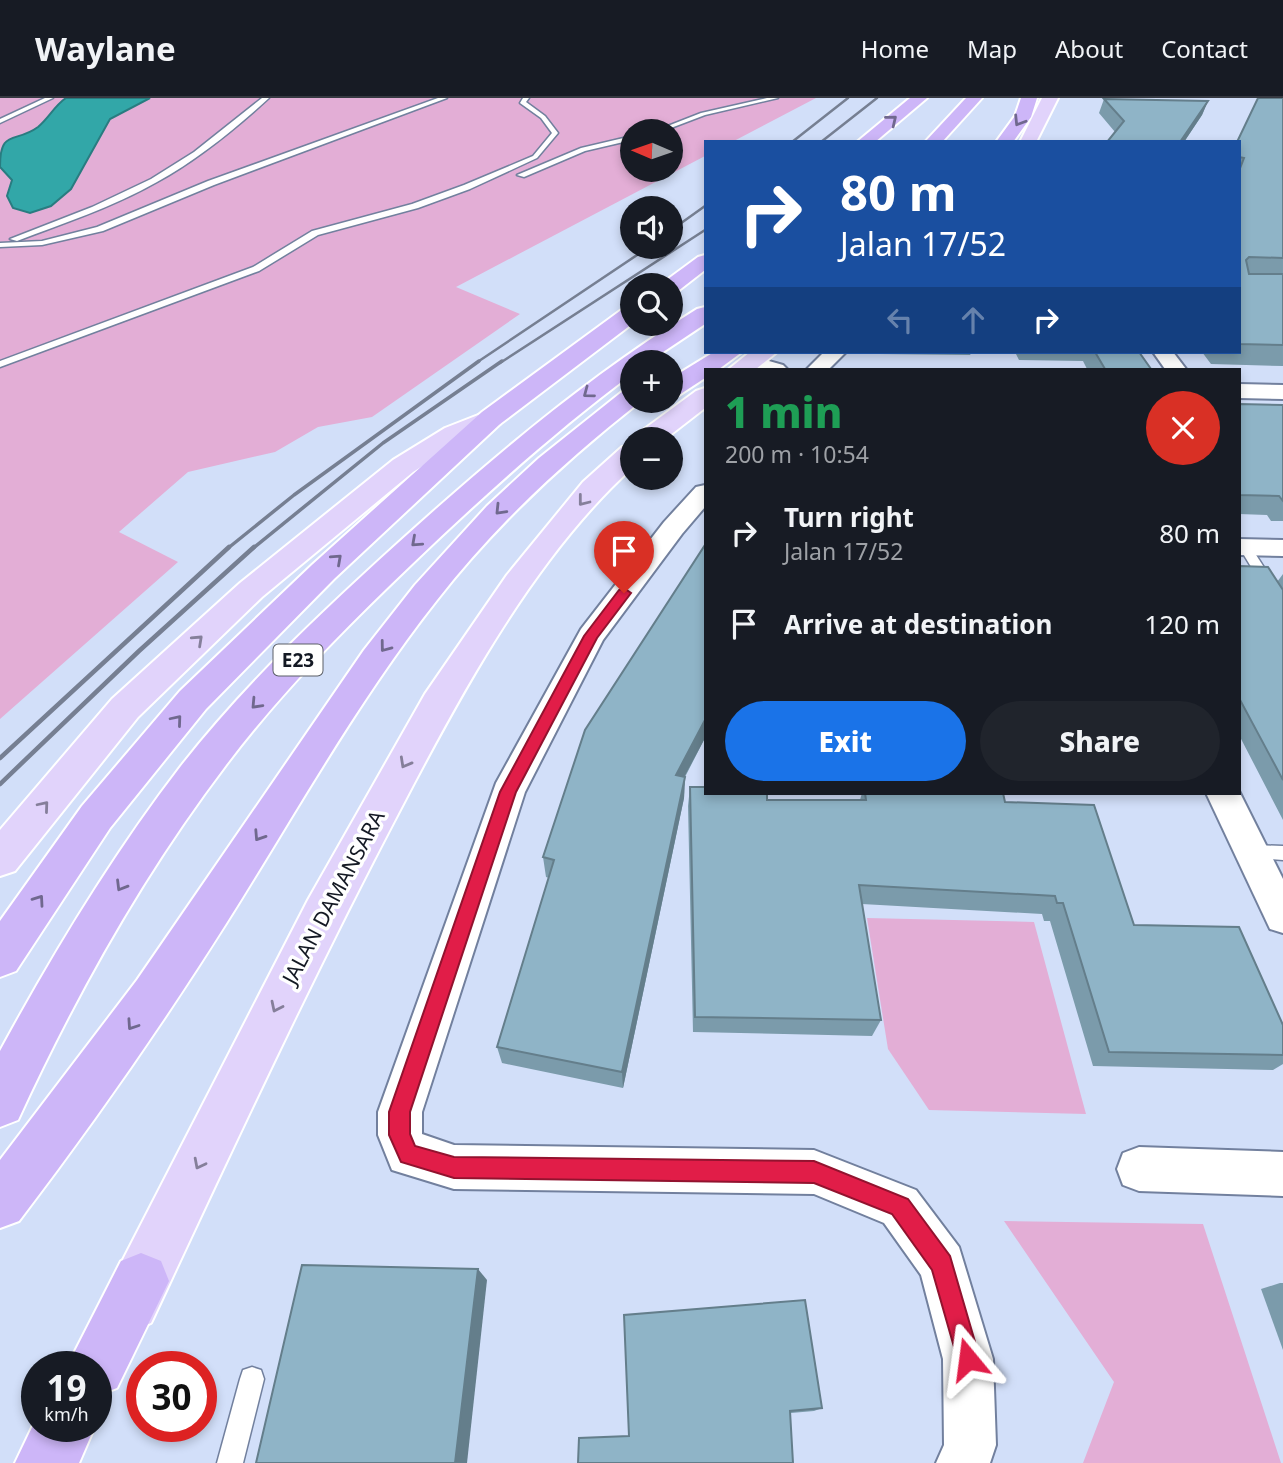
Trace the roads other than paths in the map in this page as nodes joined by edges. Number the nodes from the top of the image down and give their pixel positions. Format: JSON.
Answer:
{"nodes":[{"id":1,"x":50,"y":98,"type":"edge"},
{"id":2,"x":266,"y":98,"type":"edge"},
{"id":3,"x":444,"y":98,"type":"edge"},
{"id":4,"x":526,"y":98,"type":"edge"},
{"id":5,"x":775,"y":98,"type":"edge"},
{"id":6,"x":919,"y":98,"type":"edge"},
{"id":7,"x":974,"y":98,"type":"edge"},
{"id":8,"x":1030,"y":98,"type":"edge"},
{"id":9,"x":1050,"y":98,"type":"edge"},
{"id":10,"x":0,"y":121,"type":"edge"},
{"id":11,"x":683,"y":122,"type":"edge"},
{"id":12,"x":867,"y":140,"type":"edge"},
{"id":13,"x":935,"y":140,"type":"edge"},
{"id":14,"x":1006,"y":140,"type":"edge"},
{"id":15,"x":1029,"y":140,"type":"edge"},
{"id":16,"x":620,"y":141,"type":"edge"},
{"id":17,"x":512,"y":179,"type":"dead end"},
{"id":18,"x":501,"y":183,"type":"dead end"},
{"id":19,"x":415,"y":206,"type":"junction"},
{"id":20,"x":0,"y":245,"type":"edge"},
{"id":21,"x":704,"y":262,"type":"edge"},
{"id":22,"x":683,"y":277,"type":"edge"},
{"id":23,"x":704,"y":315,"type":"edge"},
{"id":24,"x":620,"y":322,"type":"edge"},
{"id":25,"x":704,"y":346,"type":"edge"},
{"id":26,"x":834,"y":354,"type":"edge"},
{"id":27,"x":683,"y":359,"type":"edge"},
{"id":28,"x":746,"y":359,"type":"edge"},
{"id":29,"x":0,"y":363,"type":"edge"},
{"id":30,"x":724,"y":368,"type":"edge"},
{"id":31,"x":773,"y":368,"type":"edge"},
{"id":32,"x":818,"y":368,"type":"edge"},
{"id":33,"x":704,"y":376,"type":"edge"},
{"id":34,"x":683,"y":385,"type":"edge"},
{"id":35,"x":1241,"y":391,"type":"edge"},
{"id":36,"x":1283,"y":392,"type":"edge"},
{"id":37,"x":704,"y":397,"type":"edge"},
{"id":38,"x":626,"y":413,"type":"edge"},
{"id":39,"x":629,"y":413,"type":"edge"},
{"id":40,"x":491,"y":418,"type":"junction"},
{"id":41,"x":664,"y":427,"type":"edge"},
{"id":42,"x":619,"y":435,"type":"edge"},
{"id":43,"x":704,"y":494,"type":"edge"},
{"id":44,"x":689,"y":529,"type":"edge"},
{"id":45,"x":1242,"y":547,"type":"edge"},
{"id":46,"x":1283,"y":548,"type":"edge"},
{"id":47,"x":1283,"y":608,"type":"edge"},
{"id":48,"x":1224,"y":795,"type":"edge"},
{"id":49,"x":1267,"y":852,"type":"edge"},
{"id":50,"x":0,"y":859,"type":"edge"},
{"id":51,"x":1283,"y":917,"type":"edge"},
{"id":52,"x":0,"y":957,"type":"edge"},
{"id":53,"x":0,"y":1102,"type":"edge"},
{"id":54,"x":1139,"y":1169,"type":"dead end"},
{"id":55,"x":1283,"y":1174,"type":"edge"},
{"id":56,"x":0,"y":1202,"type":"edge"},
{"id":57,"x":141,"y":1281,"type":"junction"},
{"id":58,"x":104,"y":1351,"type":"edge"},
{"id":59,"x":109,"y":1351,"type":"edge"},
{"id":60,"x":252,"y":1379,"type":"dead end"},
{"id":61,"x":57,"y":1442,"type":"edge"},
{"id":62,"x":70,"y":1442,"type":"edge"},
{"id":63,"x":46,"y":1463,"type":"edge"},
{"id":64,"x":61,"y":1463,"type":"edge"},
{"id":65,"x":230,"y":1463,"type":"edge"},
{"id":66,"x":963,"y":1463,"type":"edge"}],
"edges":[{"from":1,"to":10,"type":"lane"},
{"from":2,"to":20,"type":"lane"},
{"from":3,"to":20,"type":"lane"},
{"from":4,"to":19,"type":"lane"},
{"from":5,"to":11,"type":"lane"},
{"from":12,"to":6,"type":"highway","one_way":true},
{"from":7,"to":13,"type":"highway"},
{"from":8,"to":14,"type":"highway","one_way":true},
{"from":9,"to":15,"type":"main road"},
{"from":16,"to":17,"type":"lane"},
{"from":18,"to":19,"type":"lane"},
{"from":19,"to":29,"type":"lane"},
{"from":21,"to":22,"type":"highway"},
{"from":23,"to":53,"type":"highway","number":"E23","one_way":true},
{"from":24,"to":40,"type":"highway","number":"E23"},
{"from":25,"to":27,"type":"highway"},
{"from":26,"to":32,"type":"street"},
{"from":28,"to":30,"type":"highway"},
{"from":28,"to":31,"type":"street"},
{"from":33,"to":34,"type":"highway"},
{"from":35,"to":36,"type":"street"},
{"from":37,"to":41,"type":"main road"},
{"from":38,"to":42,"type":"highway"},
{"from":39,"to":42,"type":"highway"},
{"from":50,"to":40,"type":"main road","one_way":true},
{"from":52,"to":40,"type":"highway","number":"E23","one_way":true},
{"from":42,"to":56,"type":"highway","one_way":true},
{"from":42,"to":57,"type":"main road","name":"JALAN DAMANSARA","one_way":true},
{"from":43,"to":44,"type":"street"},
{"from":44,"to":66,"type":"street"},
{"from":45,"to":46,"type":"street"},
{"from":45,"to":47,"type":"lane"},
{"from":48,"to":49,"type":"street"},
{"from":49,"to":51,"type":"street"},
{"from":54,"to":55,"type":"street"},
{"from":57,"to":58,"type":"highway"},
{"from":57,"to":59,"type":"main road","name":"JALAN DAMANSARA"},
{"from":60,"to":65,"type":"lane"},
{"from":61,"to":63,"type":"highway"},
{"from":62,"to":64,"type":"main road"}]}
